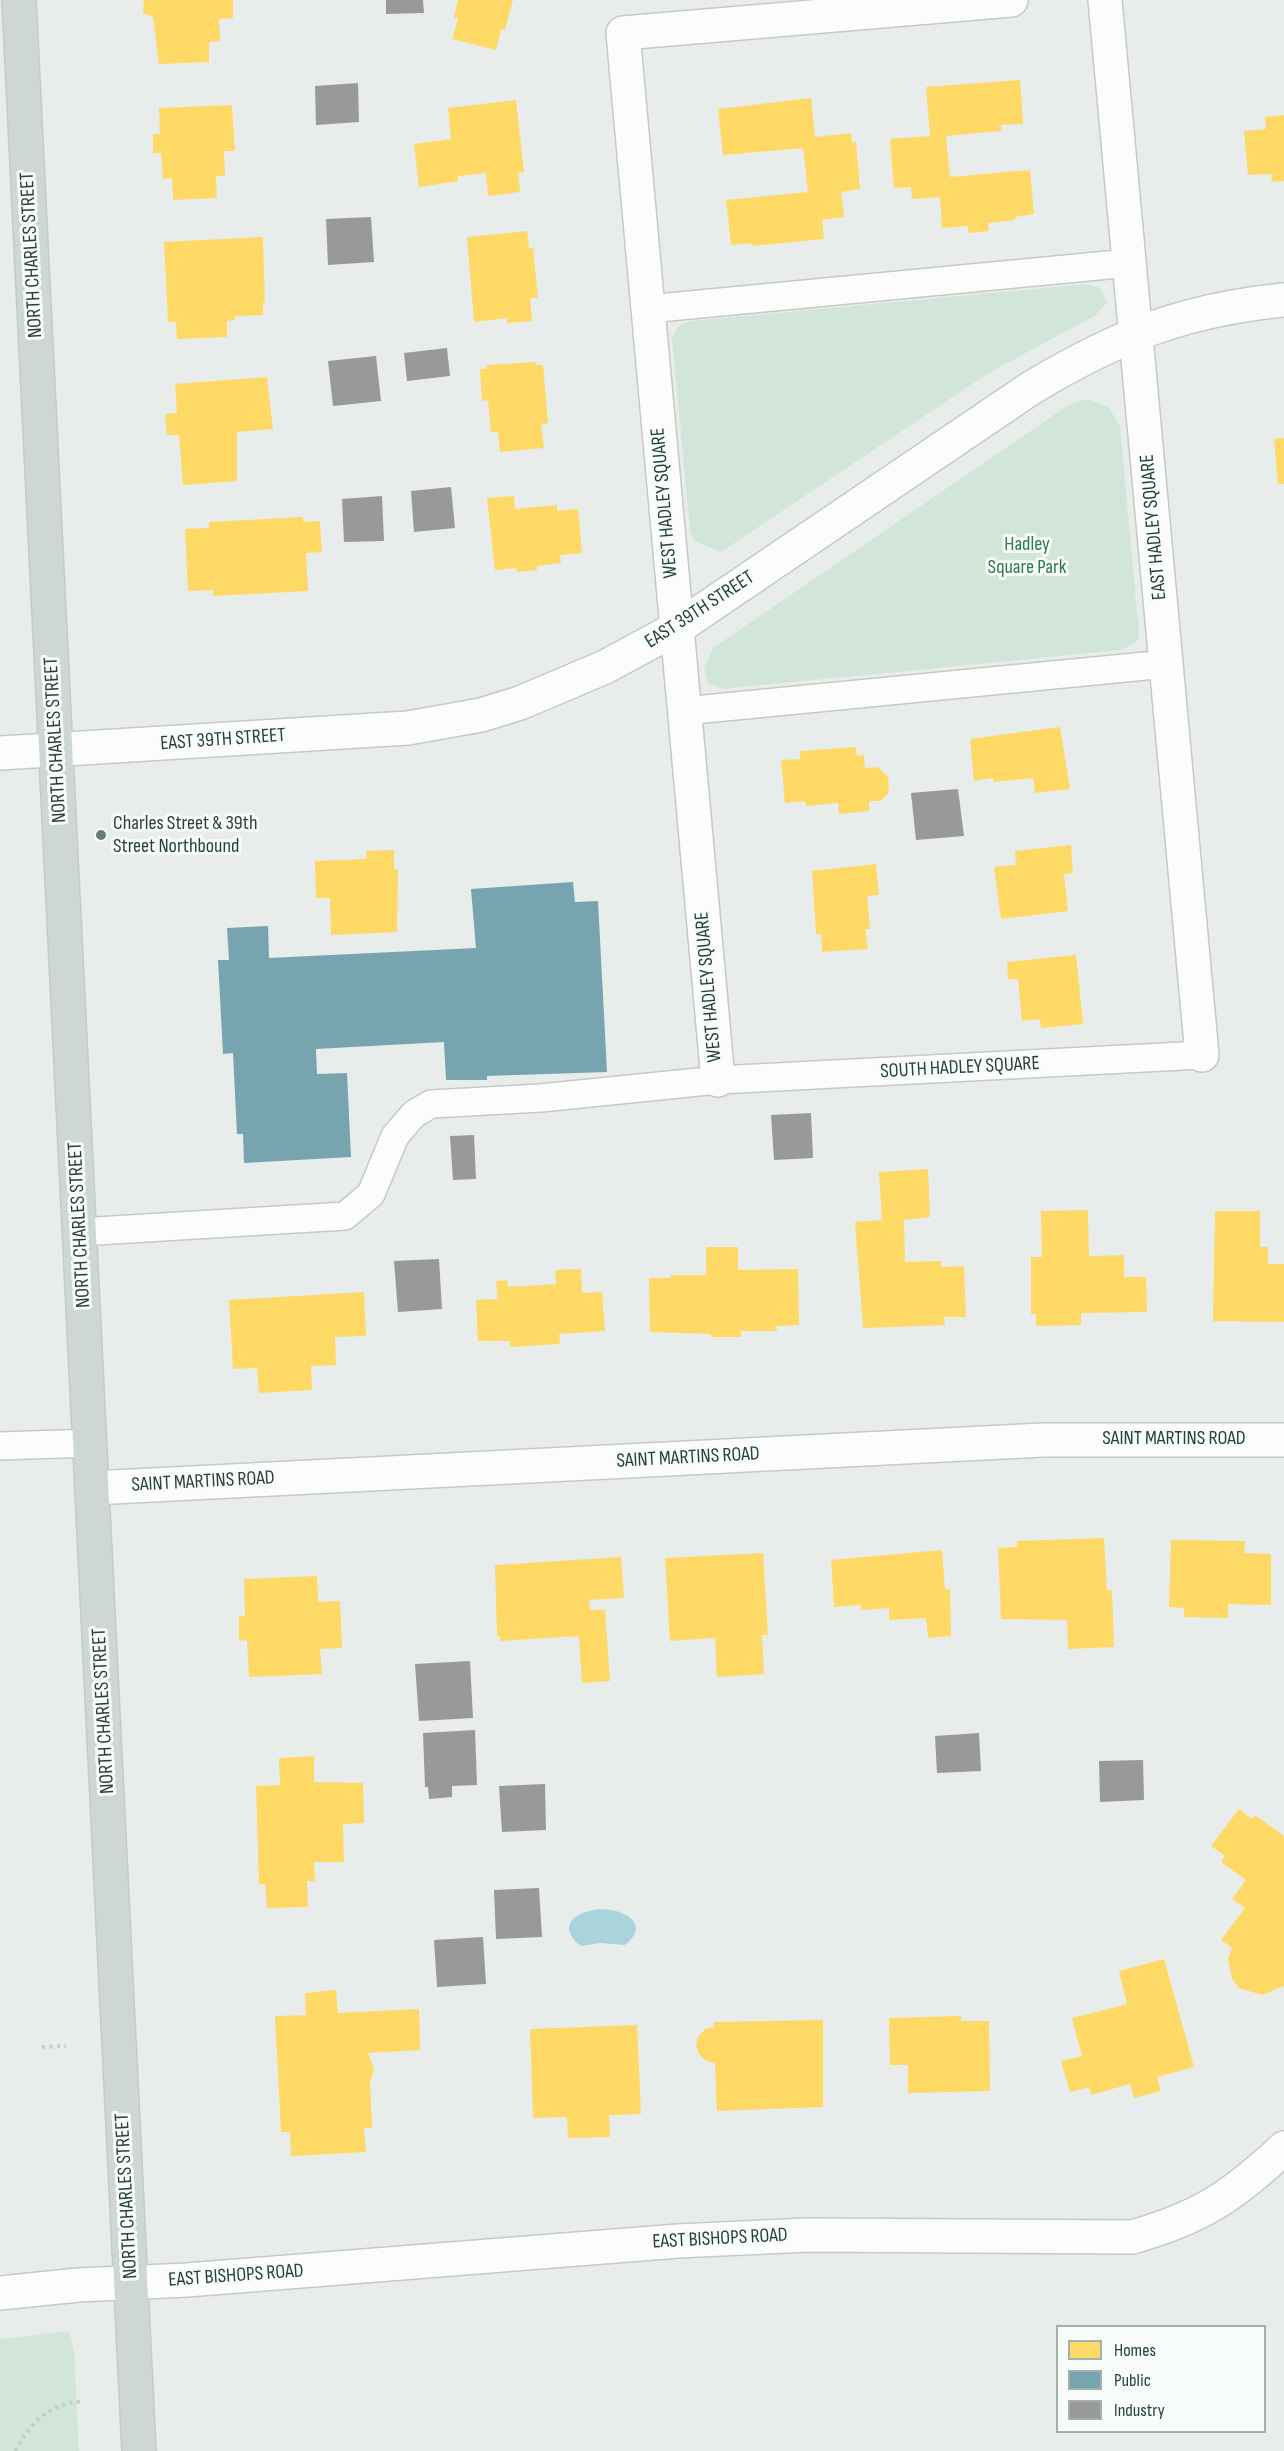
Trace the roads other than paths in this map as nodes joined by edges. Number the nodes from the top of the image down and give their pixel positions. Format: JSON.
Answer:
{"nodes":[{"id":1,"x":19,"y":0,"type":"edge"},
{"id":2,"x":1011,"y":0,"type":"edge"},
{"id":3,"x":1105,"y":0,"type":"edge"},
{"id":4,"x":1130,"y":263,"type":"junction"},
{"id":5,"x":1284,"y":300,"type":"edge"},
{"id":6,"x":648,"y":309,"type":"junction"},
{"id":7,"x":1136,"y":333,"type":"junction"},
{"id":8,"x":677,"y":628,"type":"junction"},
{"id":9,"x":1166,"y":664,"type":"junction"},
{"id":10,"x":684,"y":711,"type":"junction"},
{"id":11,"x":57,"y":750,"type":"junction"},
{"id":12,"x":0,"y":753,"type":"edge"},
{"id":13,"x":1202,"y":1055,"type":"joint"},
{"id":14,"x":718,"y":1080,"type":"junction"},
{"id":15,"x":80,"y":1232,"type":"junction"},
{"id":16,"x":1284,"y":1440,"type":"edge"},
{"id":17,"x":90,"y":1443,"type":"junction"},
{"id":18,"x":0,"y":1446,"type":"edge"},
{"id":19,"x":93,"y":1488,"type":"junction"},
{"id":20,"x":1284,"y":2148,"type":"edge"},
{"id":21,"x":131,"y":2283,"type":"junction"},
{"id":22,"x":0,"y":2293,"type":"edge"},
{"id":23,"x":140,"y":2451,"type":"edge"}],
"edges":[{"from":1,"to":11,"type":"main road","name":"NORTH CHARLES STREET"},
{"from":2,"to":6,"type":"street","name":"WEST HADLEY SQUARE"},
{"from":3,"to":4,"type":"street","name":"EAST HADLEY SQUARE"},
{"from":4,"to":6,"type":"lane"},
{"from":4,"to":7,"type":"street","name":"EAST HADLEY SQUARE"},
{"from":5,"to":7,"type":"street","name":"EAST 39TH STREET"},
{"from":6,"to":8,"type":"street","name":"WEST HADLEY SQUARE"},
{"from":7,"to":8,"type":"street","name":"EAST 39TH STREET"},
{"from":7,"to":9,"type":"street","name":"EAST HADLEY SQUARE"},
{"from":8,"to":10,"type":"street","name":"WEST HADLEY SQUARE"},
{"from":8,"to":11,"type":"street","name":"EAST 39TH STREET"},
{"from":9,"to":10,"type":"lane"},
{"from":9,"to":13,"type":"street","name":"EAST HADLEY SQUARE"},
{"from":10,"to":14,"type":"street","name":"WEST HADLEY SQUARE"},
{"from":11,"to":12,"type":"street","name":"EAST 39TH STREET"},
{"from":11,"to":15,"type":"main road","name":"NORTH CHARLES STREET"},
{"from":13,"to":14,"type":"lane","name":"SOUTH HADLEY SQUARE"},
{"from":14,"to":15,"type":"lane","name":"SOUTH HADLEY SQUARE"},
{"from":15,"to":17,"type":"main road","name":"NORTH CHARLES STREET"},
{"from":16,"to":19,"type":"street","name":"SAINT MARTINS ROAD"},
{"from":17,"to":18,"type":"lane"},
{"from":17,"to":19,"type":"main road","name":"NORTH CHARLES STREET"},
{"from":19,"to":21,"type":"main road","name":"NORTH CHARLES STREET"},
{"from":20,"to":21,"type":"street","name":"EAST BISHOPS ROAD"},
{"from":21,"to":22,"type":"street","name":"EAST BISHOPS ROAD"},
{"from":21,"to":23,"type":"main road","name":"NORTH CHARLES STREET"}]}
